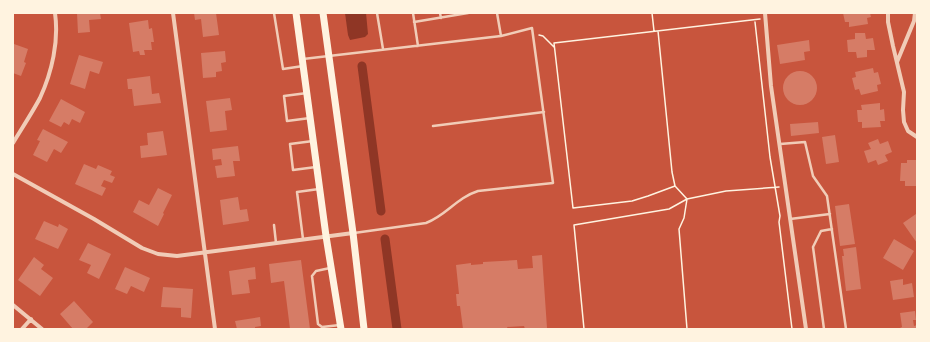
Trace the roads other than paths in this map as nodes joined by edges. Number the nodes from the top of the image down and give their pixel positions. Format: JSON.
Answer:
{"nodes":[{"id":1,"x":56,"y":13,"type":"edge"},
{"id":2,"x":173,"y":13,"type":"edge"},
{"id":3,"x":274,"y":13,"type":"edge"},
{"id":4,"x":296,"y":13,"type":"edge"},
{"id":5,"x":323,"y":13,"type":"edge"},
{"id":6,"x":378,"y":13,"type":"edge"},
{"id":7,"x":413,"y":13,"type":"edge"},
{"id":8,"x":440,"y":13,"type":"edge"},
{"id":9,"x":468,"y":13,"type":"edge"},
{"id":10,"x":497,"y":13,"type":"edge"},
{"id":11,"x":765,"y":13,"type":"edge"},
{"id":12,"x":888,"y":13,"type":"edge"},
{"id":13,"x":915,"y":13,"type":"edge"},
{"id":14,"x":441,"y":18,"type":"junction"},
{"id":15,"x":414,"y":22,"type":"junction"},
{"id":16,"x":501,"y":36,"type":"junction"},
{"id":17,"x":418,"y":46,"type":"junction"},
{"id":18,"x":382,"y":49,"type":"junction"},
{"id":19,"x":329,"y":56,"type":"junction"},
{"id":20,"x":897,"y":62,"type":"junction"},
{"id":21,"x":303,"y":63,"type":"junction"},
{"id":22,"x":307,"y":93,"type":"junction"},
{"id":23,"x":544,"y":112,"type":"junction"},
{"id":24,"x":311,"y":118,"type":"junction"},
{"id":25,"x":433,"y":126,"type":"dead end"},
{"id":26,"x":917,"y":137,"type":"edge"},
{"id":27,"x":314,"y":141,"type":"junction"},
{"id":28,"x":13,"y":143,"type":"edge"},
{"id":29,"x":779,"y":144,"type":"junction"},
{"id":30,"x":317,"y":167,"type":"junction"},
{"id":31,"x":13,"y":174,"type":"edge"},
{"id":32,"x":320,"y":188,"type":"junction"},
{"id":33,"x":830,"y":214,"type":"junction"},
{"id":34,"x":790,"y":219,"type":"junction"},
{"id":35,"x":274,"y":224,"type":"dead end"},
{"id":36,"x":832,"y":229,"type":"junction"},
{"id":37,"x":353,"y":233,"type":"junction"},
{"id":38,"x":326,"y":236,"type":"junction"},
{"id":39,"x":303,"y":239,"type":"junction"},
{"id":40,"x":276,"y":242,"type":"junction"},
{"id":41,"x":205,"y":252,"type":"junction"},
{"id":42,"x":331,"y":268,"type":"junction"},
{"id":43,"x":13,"y":305,"type":"edge"},
{"id":44,"x":31,"y":319,"type":"junction"},
{"id":45,"x":341,"y":327,"type":"edge"},
{"id":46,"x":22,"y":329,"type":"edge"},
{"id":47,"x":42,"y":329,"type":"edge"},
{"id":48,"x":215,"y":329,"type":"edge"},
{"id":49,"x":364,"y":329,"type":"edge"},
{"id":50,"x":806,"y":329,"type":"edge"},
{"id":51,"x":824,"y":329,"type":"edge"},
{"id":52,"x":846,"y":329,"type":"edge"}],
"edges":[{"from":1,"to":28,"type":"street"},
{"from":2,"to":41,"type":"street"},
{"from":3,"to":21,"type":"lane"},
{"from":4,"to":21,"type":"main road"},
{"from":5,"to":19,"type":"main road"},
{"from":6,"to":18,"type":"lane"},
{"from":7,"to":15,"type":"lane"},
{"from":8,"to":14,"type":"lane"},
{"from":9,"to":14,"type":"lane"},
{"from":10,"to":16,"type":"lane"},
{"from":11,"to":29,"type":"street"},
{"from":12,"to":20,"type":"street"},
{"from":13,"to":20,"type":"street"},
{"from":14,"to":15,"type":"lane"},
{"from":15,"to":17,"type":"lane"},
{"from":16,"to":17,"type":"lane"},
{"from":16,"to":23,"type":"lane"},
{"from":17,"to":18,"type":"lane"},
{"from":18,"to":19,"type":"lane"},
{"from":19,"to":21,"type":"lane"},
{"from":19,"to":37,"type":"main road"},
{"from":20,"to":26,"type":"street"},
{"from":21,"to":22,"type":"main road"},
{"from":22,"to":24,"type":"main road"},
{"from":22,"to":24,"type":"lane"},
{"from":23,"to":25,"type":"lane"},
{"from":23,"to":37,"type":"lane"},
{"from":24,"to":27,"type":"main road"},
{"from":27,"to":30,"type":"main road"},
{"from":27,"to":30,"type":"lane"},
{"from":29,"to":33,"type":"lane"},
{"from":29,"to":34,"type":"street"},
{"from":30,"to":32,"type":"main road"},
{"from":31,"to":41,"type":"street"},
{"from":32,"to":38,"type":"main road"},
{"from":32,"to":39,"type":"lane"},
{"from":33,"to":34,"type":"lane"},
{"from":33,"to":36,"type":"lane"},
{"from":34,"to":50,"type":"street"},
{"from":35,"to":40,"type":"lane"},
{"from":36,"to":51,"type":"lane"},
{"from":36,"to":52,"type":"lane"},
{"from":37,"to":38,"type":"street"},
{"from":37,"to":49,"type":"main road"},
{"from":38,"to":39,"type":"street"},
{"from":38,"to":42,"type":"main road"},
{"from":39,"to":40,"type":"street"},
{"from":40,"to":41,"type":"street"},
{"from":41,"to":48,"type":"street"},
{"from":42,"to":45,"type":"main road"},
{"from":42,"to":45,"type":"lane"},
{"from":43,"to":44,"type":"street"},
{"from":44,"to":46,"type":"street"},
{"from":44,"to":47,"type":"street"}]}
